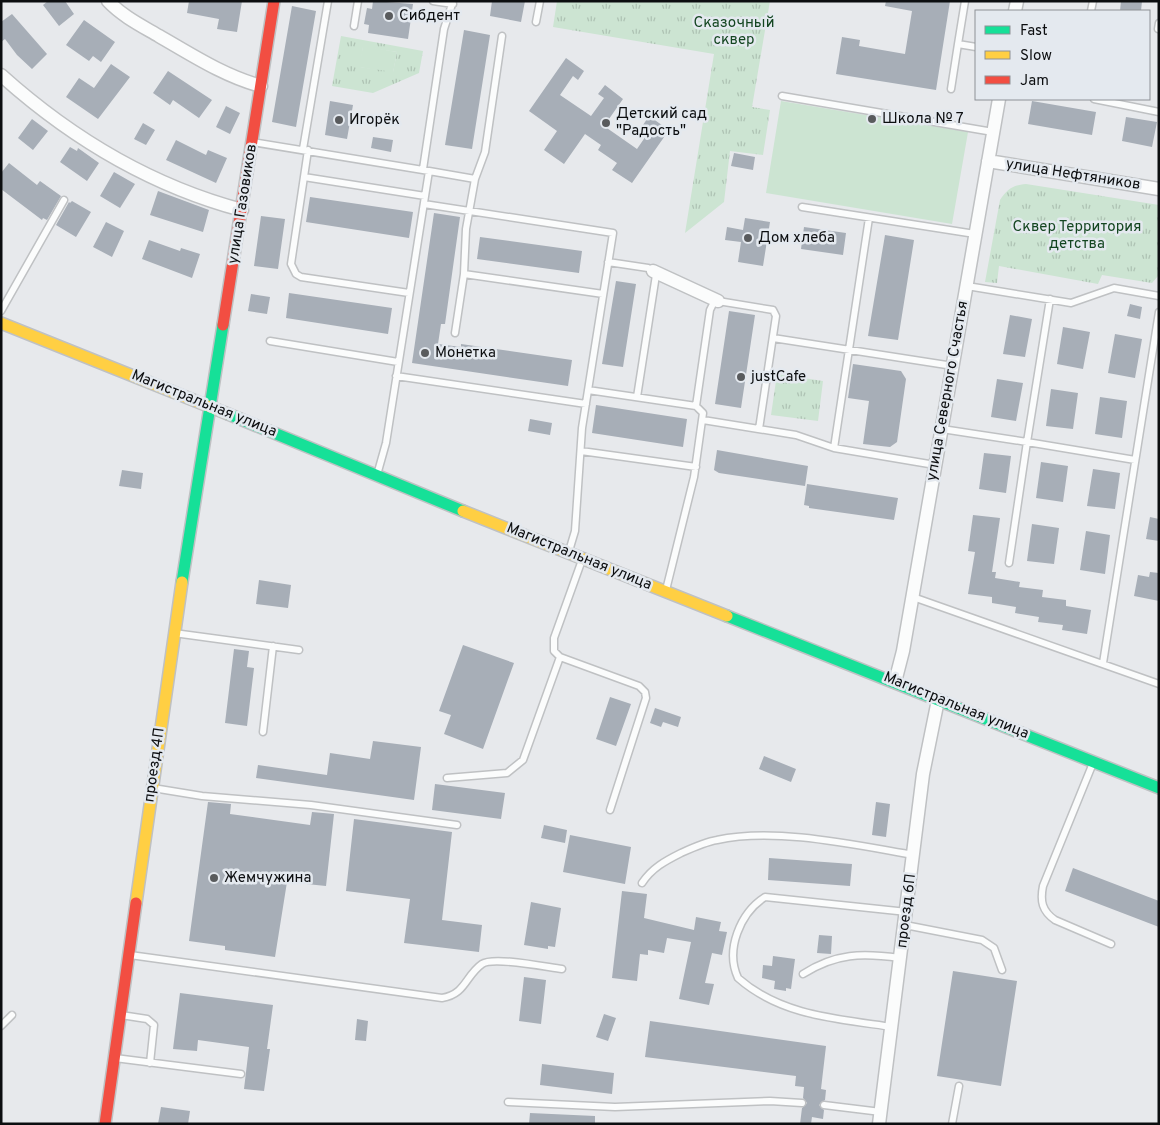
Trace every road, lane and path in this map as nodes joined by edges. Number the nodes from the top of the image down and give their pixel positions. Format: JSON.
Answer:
{"nodes":[{"id":1,"x":108,"y":1,"type":"edge"},
{"id":2,"x":274,"y":1,"type":"edge"},
{"id":3,"x":328,"y":1,"type":"edge"},
{"id":4,"x":358,"y":1,"type":"edge"},
{"id":5,"x":432,"y":1,"type":"edge"},
{"id":6,"x":540,"y":1,"type":"edge"},
{"id":7,"x":965,"y":1,"type":"edge"},
{"id":8,"x":453,"y":3,"type":"edge"},
{"id":9,"x":536,"y":22,"type":"dead end"},
{"id":10,"x":354,"y":26,"type":"dead end"},
{"id":11,"x":502,"y":36,"type":"dead end"},
{"id":12,"x":958,"y":44,"type":"junction"},
{"id":13,"x":975,"y":47,"type":"edge"},
{"id":14,"x":1,"y":75,"type":"edge"},
{"id":15,"x":261,"y":86,"type":"junction"},
{"id":16,"x":951,"y":89,"type":"dead end"},
{"id":17,"x":782,"y":96,"type":"dead end"},
{"id":18,"x":999,"y":100,"type":"edge"},
{"id":19,"x":1099,"y":100,"type":"edge"},
{"id":20,"x":1159,"y":112,"type":"edge"},
{"id":21,"x":993,"y":132,"type":"junction"},
{"id":22,"x":252,"y":142,"type":"junction"},
{"id":23,"x":305,"y":150,"type":"junction"},
{"id":24,"x":988,"y":161,"type":"junction"},
{"id":25,"x":426,"y":170,"type":"junction"},
{"id":26,"x":304,"y":178,"type":"junction"},
{"id":27,"x":475,"y":179,"type":"junction"},
{"id":28,"x":1159,"y":189,"type":"edge"},
{"id":29,"x":425,"y":196,"type":"junction"},
{"id":30,"x":64,"y":200,"type":"dead end"},
{"id":31,"x":424,"y":204,"type":"junction"},
{"id":32,"x":802,"y":207,"type":"dead end"},
{"id":33,"x":242,"y":210,"type":"junction"},
{"id":34,"x":470,"y":211,"type":"junction"},
{"id":35,"x":869,"y":218,"type":"junction"},
{"id":36,"x":975,"y":234,"type":"junction"},
{"id":37,"x":608,"y":262,"type":"junction"},
{"id":38,"x":653,"y":270,"type":"junction"},
{"id":39,"x":464,"y":274,"type":"junction"},
{"id":40,"x":967,"y":286,"type":"junction"},
{"id":41,"x":409,"y":293,"type":"junction"},
{"id":42,"x":603,"y":294,"type":"junction"},
{"id":43,"x":1159,"y":296,"type":"edge"},
{"id":44,"x":1050,"y":300,"type":"junction"},
{"id":45,"x":718,"y":301,"type":"junction"},
{"id":46,"x":1,"y":311,"type":"edge"},
{"id":47,"x":1159,"y":312,"type":"edge"},
{"id":48,"x":1,"y":323,"type":"edge"},
{"id":49,"x":455,"y":333,"type":"dead end"},
{"id":50,"x":773,"y":338,"type":"junction"},
{"id":51,"x":270,"y":341,"type":"dead end"},
{"id":52,"x":848,"y":348,"type":"junction"},
{"id":53,"x":398,"y":362,"type":"junction"},
{"id":54,"x":953,"y":366,"type":"junction"},
{"id":55,"x":396,"y":376,"type":"junction"},
{"id":56,"x":588,"y":390,"type":"junction"},
{"id":57,"x":637,"y":397,"type":"junction"},
{"id":58,"x":586,"y":404,"type":"junction"},
{"id":59,"x":696,"y":406,"type":"junction"},
{"id":60,"x":211,"y":407,"type":"junction"},
{"id":61,"x":703,"y":420,"type":"junction"},
{"id":62,"x":759,"y":429,"type":"junction"},
{"id":63,"x":942,"y":429,"type":"junction"},
{"id":64,"x":1027,"y":442,"type":"junction"},
{"id":65,"x":834,"y":448,"type":"junction"},
{"id":66,"x":581,"y":451,"type":"junction"},
{"id":67,"x":1135,"y":460,"type":"junction"},
{"id":68,"x":936,"y":465,"type":"junction"},
{"id":69,"x":696,"y":467,"type":"junction"},
{"id":70,"x":376,"y":476,"type":"junction"},
{"id":71,"x":568,"y":552,"type":"junction"},
{"id":72,"x":583,"y":558,"type":"junction"},
{"id":73,"x":1009,"y":563,"type":"dead end"},
{"id":74,"x":666,"y":591,"type":"junction"},
{"id":75,"x":913,"y":597,"type":"junction"},
{"id":76,"x":174,"y":632,"type":"junction"},
{"id":77,"x":273,"y":646,"type":"junction"},
{"id":78,"x":299,"y":650,"type":"dead end"},
{"id":79,"x":560,"y":657,"type":"junction"},
{"id":80,"x":1103,"y":663,"type":"junction"},
{"id":81,"x":896,"y":682,"type":"junction"},
{"id":82,"x":1159,"y":684,"type":"edge"},
{"id":83,"x":938,"y":700,"type":"junction"},
{"id":84,"x":263,"y":732,"type":"dead end"},
{"id":85,"x":1094,"y":762,"type":"junction"},
{"id":86,"x":448,"y":778,"type":"dead end"},
{"id":87,"x":152,"y":788,"type":"junction"},
{"id":88,"x":1159,"y":788,"type":"edge"},
{"id":89,"x":610,"y":810,"type":"dead end"},
{"id":90,"x":457,"y":825,"type":"dead end"},
{"id":91,"x":914,"y":855,"type":"junction"},
{"id":92,"x":642,"y":882,"type":"dead end"},
{"id":93,"x":906,"y":918,"type":"junction"},
{"id":94,"x":1111,"y":944,"type":"dead end"},
{"id":95,"x":128,"y":955,"type":"junction"},
{"id":96,"x":901,"y":958,"type":"junction"},
{"id":97,"x":562,"y":969,"type":"dead end"},
{"id":98,"x":1002,"y":970,"type":"dead end"},
{"id":99,"x":803,"y":974,"type":"dead end"},
{"id":100,"x":12,"y":1015,"type":"dead end"},
{"id":101,"x":120,"y":1015,"type":"junction"},
{"id":102,"x":1,"y":1026,"type":"edge"},
{"id":103,"x":892,"y":1026,"type":"junction"},
{"id":104,"x":114,"y":1058,"type":"junction"},
{"id":105,"x":150,"y":1063,"type":"junction"},
{"id":106,"x":241,"y":1074,"type":"dead end"},
{"id":107,"x":959,"y":1086,"type":"dead end"},
{"id":108,"x":508,"y":1102,"type":"dead end"},
{"id":109,"x":802,"y":1102,"type":"dead end"},
{"id":110,"x":824,"y":1105,"type":"dead end"},
{"id":111,"x":880,"y":1118,"type":"edge"},
{"id":112,"x":105,"y":1124,"type":"edge"},
{"id":113,"x":952,"y":1124,"type":"edge"}],
"edges":[{"from":1,"to":15,"type":"street"},
{"from":2,"to":15,"type":"main road","name":"улица Газовиков"},
{"from":3,"to":23,"type":"lane"},
{"from":4,"to":10,"type":"lane"},
{"from":5,"to":8,"type":"lane"},
{"from":6,"to":9,"type":"lane"},
{"from":7,"to":12,"type":"lane"},
{"from":8,"to":25,"type":"lane"},
{"from":11,"to":27,"type":"lane"},
{"from":12,"to":13,"type":"lane"},
{"from":12,"to":16,"type":"lane"},
{"from":14,"to":33,"type":"street"},
{"from":15,"to":22,"type":"main road","name":"улица Газовиков"},
{"from":17,"to":21,"type":"lane"},
{"from":18,"to":21,"type":"street","name":"улица Северного Счастья"},
{"from":19,"to":20,"type":"lane"},
{"from":21,"to":24,"type":"street","name":"улица Северного Счастья"},
{"from":22,"to":23,"type":"lane"},
{"from":22,"to":33,"type":"main road","name":"улица Газовиков"},
{"from":23,"to":25,"type":"lane"},
{"from":23,"to":26,"type":"lane"},
{"from":24,"to":28,"type":"street","name":"улица Нефтяников"},
{"from":24,"to":36,"type":"street","name":"улица Северного Счастья"},
{"from":25,"to":27,"type":"lane"},
{"from":25,"to":29,"type":"lane"},
{"from":26,"to":29,"type":"lane"},
{"from":26,"to":41,"type":"lane"},
{"from":27,"to":34,"type":"lane"},
{"from":29,"to":31,"type":"lane"},
{"from":30,"to":46,"type":"lane"},
{"from":31,"to":34,"type":"lane"},
{"from":31,"to":41,"type":"lane"},
{"from":32,"to":35,"type":"lane"},
{"from":33,"to":60,"type":"main road","name":"улица Газовиков"},
{"from":34,"to":37,"type":"lane"},
{"from":34,"to":39,"type":"lane"},
{"from":35,"to":36,"type":"lane"},
{"from":35,"to":52,"type":"lane"},
{"from":36,"to":40,"type":"street","name":"улица Северного Счастья"},
{"from":37,"to":38,"type":"lane"},
{"from":37,"to":42,"type":"lane"},
{"from":38,"to":45,"type":"street"},
{"from":38,"to":57,"type":"lane"},
{"from":39,"to":42,"type":"lane"},
{"from":39,"to":49,"type":"lane"},
{"from":40,"to":44,"type":"lane"},
{"from":40,"to":54,"type":"street","name":"улица Северного Счастья"},
{"from":41,"to":53,"type":"lane"},
{"from":42,"to":56,"type":"lane"},
{"from":43,"to":44,"type":"lane"},
{"from":44,"to":64,"type":"lane"},
{"from":45,"to":50,"type":"lane"},
{"from":45,"to":59,"type":"lane"},
{"from":47,"to":67,"type":"lane"},
{"from":48,"to":60,"type":"main road","name":"Магистральная улица"},
{"from":50,"to":52,"type":"lane"},
{"from":50,"to":62,"type":"lane"},
{"from":51,"to":53,"type":"lane"},
{"from":52,"to":54,"type":"lane"},
{"from":52,"to":65,"type":"lane"},
{"from":53,"to":55,"type":"lane"},
{"from":54,"to":63,"type":"street","name":"улица Северного Счастья"},
{"from":55,"to":58,"type":"lane"},
{"from":55,"to":70,"type":"lane"},
{"from":56,"to":57,"type":"lane"},
{"from":56,"to":58,"type":"lane"},
{"from":57,"to":59,"type":"lane"},
{"from":58,"to":66,"type":"lane"},
{"from":59,"to":61,"type":"lane"},
{"from":60,"to":70,"type":"main road","name":"Магистральная улица"},
{"from":60,"to":76,"type":"main road","name":"проезд 4П"},
{"from":61,"to":62,"type":"lane"},
{"from":61,"to":69,"type":"lane"},
{"from":62,"to":65,"type":"lane"},
{"from":63,"to":64,"type":"lane"},
{"from":63,"to":68,"type":"street","name":"улица Северного Счастья"},
{"from":64,"to":67,"type":"lane"},
{"from":64,"to":73,"type":"lane"},
{"from":65,"to":68,"type":"lane"},
{"from":66,"to":69,"type":"lane"},
{"from":66,"to":71,"type":"lane"},
{"from":67,"to":80,"type":"lane"},
{"from":68,"to":75,"type":"street","name":"улица Северного Счастья"},
{"from":69,"to":74,"type":"lane"},
{"from":70,"to":71,"type":"main road","name":"Магистральная улица"},
{"from":71,"to":72,"type":"main road","name":"Магистральная улица"},
{"from":72,"to":74,"type":"main road","name":"Магистральная улица"},
{"from":72,"to":79,"type":"lane"},
{"from":74,"to":81,"type":"main road","name":"Магистральная улица"},
{"from":75,"to":80,"type":"lane"},
{"from":75,"to":81,"type":"street","name":"улица Северного Счастья"},
{"from":76,"to":77,"type":"lane"},
{"from":76,"to":87,"type":"main road","name":"проезд 4П"},
{"from":77,"to":78,"type":"lane"},
{"from":77,"to":84,"type":"lane"},
{"from":79,"to":86,"type":"lane"},
{"from":79,"to":89,"type":"lane"},
{"from":80,"to":82,"type":"lane"},
{"from":81,"to":83,"type":"main road","name":"Магистральная улица"},
{"from":83,"to":85,"type":"main road","name":"Магистральная улица"},
{"from":83,"to":91,"type":"street","name":"проезд 6П"},
{"from":85,"to":88,"type":"main road","name":"Магистральная улица"},
{"from":85,"to":94,"type":"lane"},
{"from":87,"to":90,"type":"lane"},
{"from":87,"to":95,"type":"main road","name":"проезд 4П"},
{"from":91,"to":92,"type":"lane"},
{"from":91,"to":93,"type":"street","name":"проезд 6П"},
{"from":93,"to":96,"type":"street","name":"проезд 6П"},
{"from":93,"to":98,"type":"lane"},
{"from":93,"to":103,"type":"lane"},
{"from":95,"to":97,"type":"lane"},
{"from":95,"to":101,"type":"main road","name":"проезд 4П"},
{"from":96,"to":99,"type":"lane"},
{"from":96,"to":103,"type":"street","name":"проезд 6П"},
{"from":100,"to":102,"type":"lane"},
{"from":101,"to":104,"type":"main road","name":"проезд 4П"},
{"from":101,"to":105,"type":"lane"},
{"from":103,"to":111,"type":"street","name":"проезд 6П"},
{"from":104,"to":105,"type":"lane"},
{"from":104,"to":112,"type":"main road","name":"проезд 4П"},
{"from":105,"to":106,"type":"lane"},
{"from":107,"to":113,"type":"lane"},
{"from":108,"to":109,"type":"lane"},
{"from":110,"to":111,"type":"lane"}]}
